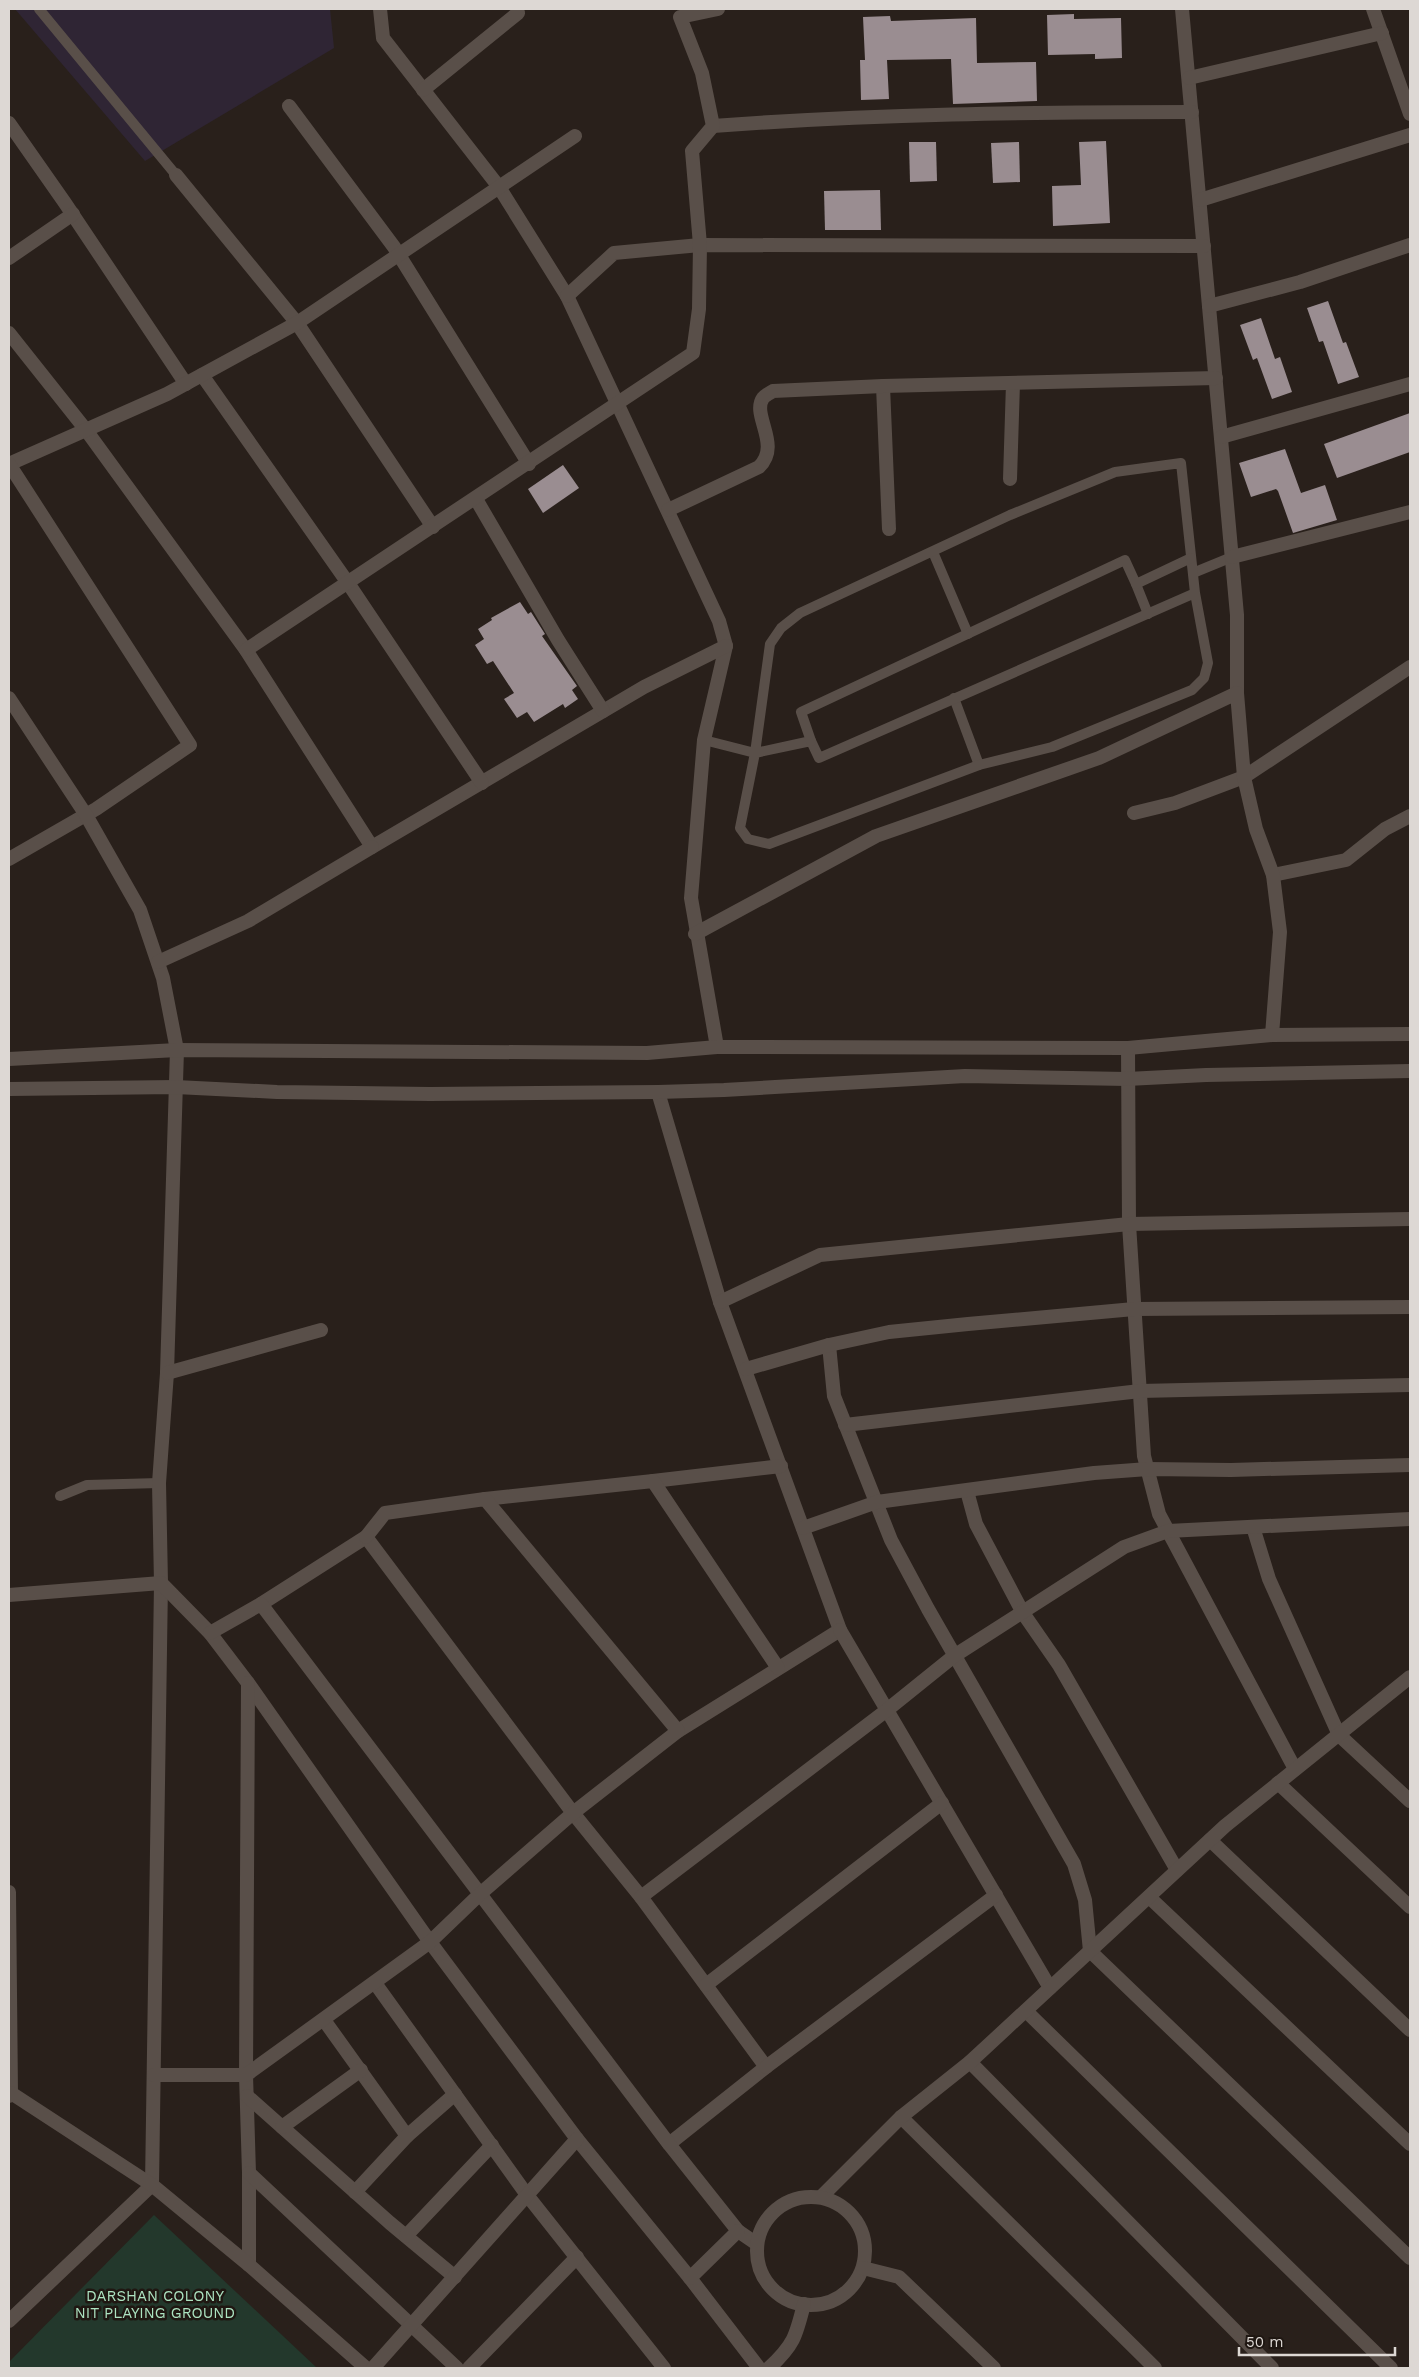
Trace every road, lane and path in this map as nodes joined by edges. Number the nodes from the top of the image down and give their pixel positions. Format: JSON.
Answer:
{"nodes":[{"id":1,"x":39,"y":9,"type":"edge"},
{"id":2,"x":380,"y":9,"type":"edge"},
{"id":3,"x":718,"y":9,"type":"edge"},
{"id":4,"x":1182,"y":9,"type":"edge"},
{"id":5,"x":1373,"y":9,"type":"edge"},
{"id":6,"x":518,"y":13,"type":"dead end"},
{"id":7,"x":1382,"y":33,"type":"junction"},
{"id":8,"x":1188,"y":78,"type":"junction"},
{"id":9,"x":423,"y":90,"type":"junction"},
{"id":10,"x":289,"y":106,"type":"dead end"},
{"id":11,"x":1192,"y":112,"type":"junction"},
{"id":12,"x":1410,"y":114,"type":"edge"},
{"id":13,"x":9,"y":123,"type":"edge"},
{"id":14,"x":713,"y":126,"type":"junction"},
{"id":15,"x":1410,"y":135,"type":"edge"},
{"id":16,"x":575,"y":136,"type":"dead end"},
{"id":17,"x":176,"y":175,"type":"joint"},
{"id":18,"x":499,"y":187,"type":"junction"},
{"id":19,"x":1200,"y":200,"type":"junction"},
{"id":20,"x":73,"y":214,"type":"junction"},
{"id":21,"x":700,"y":245,"type":"junction"},
{"id":22,"x":1410,"y":245,"type":"edge"},
{"id":23,"x":1204,"y":246,"type":"junction"},
{"id":24,"x":399,"y":254,"type":"junction"},
{"id":25,"x":9,"y":258,"type":"edge"},
{"id":26,"x":567,"y":296,"type":"junction"},
{"id":27,"x":1210,"y":306,"type":"junction"},
{"id":28,"x":297,"y":323,"type":"junction"},
{"id":29,"x":9,"y":333,"type":"edge"},
{"id":30,"x":202,"y":375,"type":"junction"},
{"id":31,"x":1216,"y":378,"type":"junction"},
{"id":32,"x":1013,"y":383,"type":"junction"},
{"id":33,"x":186,"y":384,"type":"junction"},
{"id":34,"x":1410,"y":384,"type":"edge"},
{"id":35,"x":883,"y":386,"type":"junction"},
{"id":36,"x":619,"y":404,"type":"junction"},
{"id":37,"x":86,"y":430,"type":"junction"},
{"id":38,"x":1221,"y":437,"type":"junction"},
{"id":39,"x":9,"y":464,"type":"edge"},
{"id":40,"x":529,"y":464,"type":"junction"},
{"id":41,"x":1010,"y":479,"type":"dead end"},
{"id":42,"x":476,"y":498,"type":"junction"},
{"id":43,"x":668,"y":510,"type":"junction"},
{"id":44,"x":1410,"y":512,"type":"edge"},
{"id":45,"x":434,"y":527,"type":"junction"},
{"id":46,"x":889,"y":529,"type":"dead end"},
{"id":47,"x":933,"y":552,"type":"junction"},
{"id":48,"x":1232,"y":557,"type":"junction"},
{"id":49,"x":1191,"y":558,"type":"junction"},
{"id":50,"x":1193,"y":573,"type":"junction"},
{"id":51,"x":348,"y":583,"type":"junction"},
{"id":52,"x":1136,"y":584,"type":"junction"},
{"id":53,"x":1195,"y":593,"type":"junction"},
{"id":54,"x":1148,"y":614,"type":"junction"},
{"id":55,"x":968,"y":634,"type":"junction"},
{"id":56,"x":726,"y":646,"type":"junction"},
{"id":57,"x":246,"y":650,"type":"junction"},
{"id":58,"x":1410,"y":667,"type":"edge"},
{"id":59,"x":1237,"y":692,"type":"junction"},
{"id":60,"x":9,"y":698,"type":"edge"},
{"id":61,"x":954,"y":698,"type":"junction"},
{"id":62,"x":603,"y":711,"type":"junction"},
{"id":63,"x":704,"y":740,"type":"junction"},
{"id":64,"x":811,"y":741,"type":"junction"},
{"id":65,"x":755,"y":753,"type":"junction"},
{"id":66,"x":979,"y":765,"type":"junction"},
{"id":67,"x":1244,"y":777,"type":"junction"},
{"id":68,"x":482,"y":783,"type":"junction"},
{"id":69,"x":1134,"y":813,"type":"dead end"},
{"id":70,"x":86,"y":815,"type":"junction"},
{"id":71,"x":1410,"y":816,"type":"edge"},
{"id":72,"x":372,"y":847,"type":"junction"},
{"id":73,"x":9,"y":859,"type":"edge"},
{"id":74,"x":1272,"y":875,"type":"junction"},
{"id":75,"x":696,"y":934,"type":"junction"},
{"id":76,"x":158,"y":962,"type":"junction"},
{"id":77,"x":1410,"y":1034,"type":"edge"},
{"id":78,"x":1272,"y":1035,"type":"junction"},
{"id":79,"x":717,"y":1047,"type":"junction"},
{"id":80,"x":1128,"y":1048,"type":"junction"},
{"id":81,"x":177,"y":1050,"type":"junction"},
{"id":82,"x":9,"y":1059,"type":"edge"},
{"id":83,"x":1410,"y":1071,"type":"edge"},
{"id":84,"x":1127,"y":1079,"type":"junction"},
{"id":85,"x":176,"y":1087,"type":"junction"},
{"id":86,"x":9,"y":1089,"type":"edge"},
{"id":87,"x":658,"y":1092,"type":"junction"},
{"id":88,"x":1410,"y":1219,"type":"edge"},
{"id":89,"x":1129,"y":1224,"type":"junction"},
{"id":90,"x":720,"y":1302,"type":"junction"},
{"id":91,"x":1410,"y":1307,"type":"edge"},
{"id":92,"x":1134,"y":1309,"type":"junction"},
{"id":93,"x":321,"y":1330,"type":"dead end"},
{"id":94,"x":829,"y":1345,"type":"junction"},
{"id":95,"x":746,"y":1369,"type":"junction"},
{"id":96,"x":167,"y":1373,"type":"junction"},
{"id":97,"x":1410,"y":1385,"type":"edge"},
{"id":98,"x":1140,"y":1391,"type":"junction"},
{"id":99,"x":845,"y":1425,"type":"junction"},
{"id":100,"x":1410,"y":1465,"type":"edge"},
{"id":101,"x":781,"y":1466,"type":"junction"},
{"id":102,"x":1148,"y":1469,"type":"junction"},
{"id":103,"x":653,"y":1481,"type":"junction"},
{"id":104,"x":159,"y":1483,"type":"junction"},
{"id":105,"x":966,"y":1491,"type":"junction"},
{"id":106,"x":60,"y":1496,"type":"dead end"},
{"id":107,"x":485,"y":1499,"type":"junction"},
{"id":108,"x":877,"y":1502,"type":"junction"},
{"id":109,"x":1410,"y":1519,"type":"edge"},
{"id":110,"x":1253,"y":1527,"type":"junction"},
{"id":111,"x":803,"y":1528,"type":"junction"},
{"id":112,"x":1168,"y":1531,"type":"junction"},
{"id":113,"x":366,"y":1537,"type":"junction"},
{"id":114,"x":161,"y":1583,"type":"junction"},
{"id":115,"x":9,"y":1595,"type":"edge"},
{"id":116,"x":261,"y":1604,"type":"junction"},
{"id":117,"x":1023,"y":1612,"type":"junction"},
{"id":118,"x":840,"y":1630,"type":"junction"},
{"id":119,"x":210,"y":1633,"type":"junction"},
{"id":120,"x":954,"y":1656,"type":"junction"},
{"id":121,"x":778,"y":1668,"type":"junction"},
{"id":122,"x":1410,"y":1677,"type":"edge"},
{"id":123,"x":248,"y":1683,"type":"junction"},
{"id":124,"x":887,"y":1710,"type":"junction"},
{"id":125,"x":678,"y":1731,"type":"junction"},
{"id":126,"x":1339,"y":1735,"type":"junction"},
{"id":127,"x":1295,"y":1769,"type":"junction"},
{"id":128,"x":1278,"y":1783,"type":"junction"},
{"id":129,"x":1410,"y":1801,"type":"edge"},
{"id":130,"x":942,"y":1803,"type":"junction"},
{"id":131,"x":573,"y":1813,"type":"junction"},
{"id":132,"x":1210,"y":1840,"type":"junction"},
{"id":133,"x":1177,"y":1870,"type":"junction"},
{"id":134,"x":9,"y":1892,"type":"edge"},
{"id":135,"x":480,"y":1894,"type":"junction"},
{"id":136,"x":996,"y":1895,"type":"junction"},
{"id":137,"x":9,"y":1896,"type":"edge"},
{"id":138,"x":1149,"y":1897,"type":"junction"},
{"id":139,"x":640,"y":1898,"type":"junction"},
{"id":140,"x":1410,"y":1906,"type":"edge"},
{"id":141,"x":430,"y":1942,"type":"junction"},
{"id":142,"x":1090,"y":1951,"type":"junction"},
{"id":143,"x":375,"y":1983,"type":"junction"},
{"id":144,"x":706,"y":1985,"type":"junction"},
{"id":145,"x":1050,"y":1988,"type":"junction"},
{"id":146,"x":9,"y":1989,"type":"edge"},
{"id":147,"x":1026,"y":2011,"type":"junction"},
{"id":148,"x":324,"y":2020,"type":"junction"},
{"id":149,"x":1410,"y":2030,"type":"edge"},
{"id":150,"x":970,"y":2062,"type":"junction"},
{"id":151,"x":766,"y":2067,"type":"junction"},
{"id":152,"x":361,"y":2070,"type":"junction"},
{"id":153,"x":154,"y":2075,"type":"junction"},
{"id":154,"x":246,"y":2075,"type":"junction"},
{"id":155,"x":10,"y":2094,"type":"edge"},
{"id":156,"x":455,"y":2094,"type":"junction"},
{"id":157,"x":247,"y":2096,"type":"junction"},
{"id":158,"x":901,"y":2117,"type":"junction"},
{"id":159,"x":282,"y":2127,"type":"junction"},
{"id":160,"x":407,"y":2136,"type":"junction"},
{"id":161,"x":577,"y":2139,"type":"junction"},
{"id":162,"x":669,"y":2144,"type":"junction"},
{"id":163,"x":1410,"y":2144,"type":"edge"},
{"id":164,"x":492,"y":2145,"type":"junction"},
{"id":165,"x":250,"y":2173,"type":"junction"},
{"id":166,"x":152,"y":2185,"type":"junction"},
{"id":167,"x":355,"y":2192,"type":"junction"},
{"id":168,"x":528,"y":2194,"type":"junction"},
{"id":169,"x":821,"y":2197,"type":"junction"},
{"id":170,"x":738,"y":2232,"type":"junction"},
{"id":171,"x":406,"y":2236,"type":"junction"},
{"id":172,"x":757,"y":2244,"type":"junction"},
{"id":173,"x":577,"y":2257,"type":"junction"},
{"id":174,"x":1410,"y":2258,"type":"edge"},
{"id":175,"x":249,"y":2265,"type":"junction"},
{"id":176,"x":863,"y":2268,"type":"junction"},
{"id":177,"x":455,"y":2277,"type":"junction"},
{"id":178,"x":690,"y":2278,"type":"junction"},
{"id":179,"x":804,"y":2304,"type":"junction"},
{"id":180,"x":9,"y":2321,"type":"edge"},
{"id":181,"x":412,"y":2325,"type":"junction"},
{"id":182,"x":366,"y":2368,"type":"edge"},
{"id":183,"x":374,"y":2368,"type":"edge"},
{"id":184,"x":456,"y":2368,"type":"edge"},
{"id":185,"x":469,"y":2368,"type":"edge"},
{"id":186,"x":664,"y":2368,"type":"edge"},
{"id":187,"x":759,"y":2368,"type":"edge"},
{"id":188,"x":769,"y":2368,"type":"edge"},
{"id":189,"x":994,"y":2368,"type":"edge"},
{"id":190,"x":1155,"y":2368,"type":"edge"},
{"id":191,"x":1272,"y":2368,"type":"edge"},
{"id":192,"x":1391,"y":2368,"type":"edge"}],
"edges":[{"from":1,"to":17,"type":"lane"},
{"from":2,"to":9,"type":"street"},
{"from":3,"to":14,"type":"street"},
{"from":4,"to":8,"type":"street"},
{"from":5,"to":7,"type":"street"},
{"from":6,"to":9,"type":"street"},
{"from":7,"to":8,"type":"street"},
{"from":7,"to":12,"type":"street"},
{"from":8,"to":11,"type":"street"},
{"from":9,"to":18,"type":"street"},
{"from":10,"to":24,"type":"street"},
{"from":11,"to":14,"type":"street"},
{"from":11,"to":19,"type":"street"},
{"from":13,"to":20,"type":"street"},
{"from":14,"to":21,"type":"street"},
{"from":15,"to":19,"type":"street"},
{"from":16,"to":18,"type":"street"},
{"from":17,"to":28,"type":"street"},
{"from":18,"to":24,"type":"street"},
{"from":18,"to":26,"type":"street"},
{"from":19,"to":23,"type":"street"},
{"from":20,"to":25,"type":"street"},
{"from":20,"to":33,"type":"street"},
{"from":21,"to":23,"type":"street"},
{"from":21,"to":26,"type":"street"},
{"from":21,"to":36,"type":"street"},
{"from":22,"to":27,"type":"street"},
{"from":23,"to":27,"type":"street"},
{"from":24,"to":28,"type":"street"},
{"from":24,"to":40,"type":"street"},
{"from":26,"to":36,"type":"street"},
{"from":27,"to":31,"type":"street"},
{"from":28,"to":30,"type":"street"},
{"from":28,"to":45,"type":"street"},
{"from":29,"to":37,"type":"street"},
{"from":30,"to":33,"type":"street"},
{"from":30,"to":51,"type":"street"},
{"from":31,"to":32,"type":"street"},
{"from":31,"to":38,"type":"street"},
{"from":32,"to":35,"type":"street"},
{"from":32,"to":41,"type":"street"},
{"from":33,"to":37,"type":"street"},
{"from":34,"to":38,"type":"street"},
{"from":35,"to":43,"type":"street"},
{"from":35,"to":46,"type":"street"},
{"from":36,"to":40,"type":"street"},
{"from":36,"to":43,"type":"street"},
{"from":37,"to":39,"type":"street"},
{"from":37,"to":57,"type":"street"},
{"from":38,"to":48,"type":"street"},
{"from":39,"to":70,"type":"street"},
{"from":40,"to":42,"type":"street"},
{"from":42,"to":45,"type":"street"},
{"from":42,"to":62,"type":"street"},
{"from":43,"to":56,"type":"street"},
{"from":44,"to":48,"type":"street"},
{"from":45,"to":51,"type":"street"},
{"from":47,"to":49,"type":"lane"},
{"from":47,"to":55,"type":"lane"},
{"from":47,"to":65,"type":"lane"},
{"from":48,"to":50,"type":"lane"},
{"from":48,"to":59,"type":"street"},
{"from":49,"to":50,"type":"lane"},
{"from":49,"to":52,"type":"lane"},
{"from":50,"to":53,"type":"lane"},
{"from":51,"to":57,"type":"street"},
{"from":51,"to":68,"type":"street"},
{"from":52,"to":54,"type":"lane"},
{"from":52,"to":55,"type":"lane"},
{"from":53,"to":54,"type":"lane"},
{"from":53,"to":66,"type":"lane"},
{"from":54,"to":61,"type":"lane"},
{"from":55,"to":64,"type":"lane"},
{"from":56,"to":62,"type":"street"},
{"from":56,"to":63,"type":"street"},
{"from":57,"to":72,"type":"street"},
{"from":58,"to":67,"type":"street"},
{"from":59,"to":67,"type":"street"},
{"from":59,"to":75,"type":"street"},
{"from":60,"to":70,"type":"street"},
{"from":61,"to":64,"type":"lane"},
{"from":61,"to":66,"type":"lane"},
{"from":62,"to":68,"type":"street"},
{"from":63,"to":65,"type":"lane"},
{"from":63,"to":75,"type":"street"},
{"from":64,"to":65,"type":"lane"},
{"from":65,"to":66,"type":"lane"},
{"from":67,"to":69,"type":"street"},
{"from":67,"to":74,"type":"street"},
{"from":68,"to":72,"type":"street"},
{"from":70,"to":73,"type":"street"},
{"from":70,"to":76,"type":"street"},
{"from":71,"to":74,"type":"street"},
{"from":72,"to":76,"type":"street"},
{"from":74,"to":78,"type":"street"},
{"from":75,"to":79,"type":"street"},
{"from":76,"to":81,"type":"street"},
{"from":77,"to":78,"type":"street"},
{"from":78,"to":80,"type":"street"},
{"from":79,"to":80,"type":"street"},
{"from":79,"to":81,"type":"street"},
{"from":80,"to":84,"type":"street"},
{"from":81,"to":82,"type":"street"},
{"from":81,"to":85,"type":"street"},
{"from":83,"to":84,"type":"street"},
{"from":84,"to":87,"type":"street"},
{"from":84,"to":89,"type":"street"},
{"from":85,"to":86,"type":"street"},
{"from":85,"to":87,"type":"street"},
{"from":85,"to":96,"type":"street"},
{"from":87,"to":90,"type":"street"},
{"from":88,"to":89,"type":"street"},
{"from":89,"to":90,"type":"street"},
{"from":89,"to":92,"type":"street"},
{"from":90,"to":95,"type":"street"},
{"from":91,"to":92,"type":"street"},
{"from":92,"to":94,"type":"street"},
{"from":92,"to":98,"type":"street"},
{"from":93,"to":96,"type":"street"},
{"from":94,"to":95,"type":"street"},
{"from":94,"to":99,"type":"street"},
{"from":95,"to":101,"type":"street"},
{"from":96,"to":104,"type":"street"},
{"from":97,"to":98,"type":"street"},
{"from":98,"to":99,"type":"street"},
{"from":98,"to":102,"type":"street"},
{"from":99,"to":108,"type":"street"},
{"from":100,"to":102,"type":"street"},
{"from":101,"to":103,"type":"street"},
{"from":101,"to":111,"type":"street"},
{"from":102,"to":105,"type":"street"},
{"from":102,"to":112,"type":"street"},
{"from":103,"to":107,"type":"street"},
{"from":103,"to":121,"type":"street"},
{"from":104,"to":106,"type":"lane"},
{"from":104,"to":114,"type":"street"},
{"from":105,"to":108,"type":"street"},
{"from":105,"to":117,"type":"street"},
{"from":107,"to":113,"type":"street"},
{"from":107,"to":125,"type":"street"},
{"from":108,"to":111,"type":"street"},
{"from":108,"to":120,"type":"street"},
{"from":109,"to":110,"type":"street"},
{"from":110,"to":112,"type":"street"},
{"from":110,"to":126,"type":"street"},
{"from":111,"to":118,"type":"street"},
{"from":112,"to":117,"type":"street"},
{"from":112,"to":127,"type":"street"},
{"from":113,"to":116,"type":"street"},
{"from":113,"to":131,"type":"street"},
{"from":114,"to":115,"type":"street"},
{"from":114,"to":119,"type":"street"},
{"from":114,"to":153,"type":"street"},
{"from":116,"to":119,"type":"street"},
{"from":116,"to":135,"type":"street"},
{"from":117,"to":120,"type":"street"},
{"from":117,"to":133,"type":"street"},
{"from":118,"to":121,"type":"street"},
{"from":118,"to":124,"type":"street"},
{"from":119,"to":123,"type":"street"},
{"from":120,"to":124,"type":"street"},
{"from":120,"to":142,"type":"street"},
{"from":121,"to":125,"type":"street"},
{"from":122,"to":126,"type":"street"},
{"from":123,"to":141,"type":"street"},
{"from":123,"to":154,"type":"street"},
{"from":124,"to":130,"type":"street"},
{"from":124,"to":139,"type":"street"},
{"from":125,"to":131,"type":"street"},
{"from":126,"to":127,"type":"street"},
{"from":126,"to":129,"type":"street"},
{"from":127,"to":128,"type":"street"},
{"from":128,"to":132,"type":"street"},
{"from":128,"to":140,"type":"street"},
{"from":130,"to":136,"type":"street"},
{"from":130,"to":144,"type":"street"},
{"from":131,"to":135,"type":"street"},
{"from":131,"to":139,"type":"street"},
{"from":132,"to":133,"type":"street"},
{"from":132,"to":149,"type":"street"},
{"from":133,"to":138,"type":"street"},
{"from":134,"to":137,"type":"street"},
{"from":135,"to":141,"type":"street"},
{"from":135,"to":162,"type":"street"},
{"from":136,"to":145,"type":"street"},
{"from":136,"to":151,"type":"street"},
{"from":137,"to":146,"type":"street"},
{"from":138,"to":142,"type":"street"},
{"from":138,"to":163,"type":"street"},
{"from":139,"to":144,"type":"street"},
{"from":141,"to":143,"type":"street"},
{"from":141,"to":161,"type":"street"},
{"from":142,"to":145,"type":"street"},
{"from":142,"to":174,"type":"street"},
{"from":143,"to":148,"type":"street"},
{"from":143,"to":156,"type":"street"},
{"from":144,"to":151,"type":"street"},
{"from":145,"to":147,"type":"street"},
{"from":146,"to":155,"type":"street"},
{"from":147,"to":150,"type":"street"},
{"from":147,"to":192,"type":"street"},
{"from":148,"to":152,"type":"street"},
{"from":148,"to":154,"type":"street"},
{"from":150,"to":158,"type":"street"},
{"from":150,"to":191,"type":"street"},
{"from":151,"to":162,"type":"street"},
{"from":152,"to":159,"type":"street"},
{"from":152,"to":160,"type":"street"},
{"from":153,"to":154,"type":"street"},
{"from":153,"to":166,"type":"street"},
{"from":154,"to":157,"type":"street"},
{"from":155,"to":166,"type":"street"},
{"from":156,"to":160,"type":"street"},
{"from":156,"to":164,"type":"street"},
{"from":157,"to":159,"type":"street"},
{"from":157,"to":165,"type":"street"},
{"from":158,"to":169,"type":"street"},
{"from":158,"to":190,"type":"street"},
{"from":159,"to":167,"type":"street"},
{"from":160,"to":167,"type":"street"},
{"from":161,"to":168,"type":"street"},
{"from":161,"to":178,"type":"street"},
{"from":162,"to":170,"type":"street"},
{"from":164,"to":168,"type":"street"},
{"from":164,"to":171,"type":"street"},
{"from":165,"to":175,"type":"street"},
{"from":165,"to":181,"type":"street"},
{"from":166,"to":175,"type":"street"},
{"from":166,"to":180,"type":"street"},
{"from":167,"to":171,"type":"street"},
{"from":168,"to":173,"type":"street"},
{"from":168,"to":177,"type":"street"},
{"from":169,"to":172,"type":"street"},
{"from":169,"to":176,"type":"street"},
{"from":170,"to":172,"type":"street"},
{"from":170,"to":178,"type":"street"},
{"from":171,"to":177,"type":"street"},
{"from":172,"to":179,"type":"street"},
{"from":173,"to":185,"type":"street"},
{"from":173,"to":186,"type":"street"},
{"from":175,"to":182,"type":"street"},
{"from":176,"to":179,"type":"street"},
{"from":176,"to":189,"type":"street"},
{"from":177,"to":181,"type":"street"},
{"from":178,"to":187,"type":"street"},
{"from":179,"to":188,"type":"street"},
{"from":181,"to":183,"type":"street"},
{"from":181,"to":184,"type":"street"}]}
